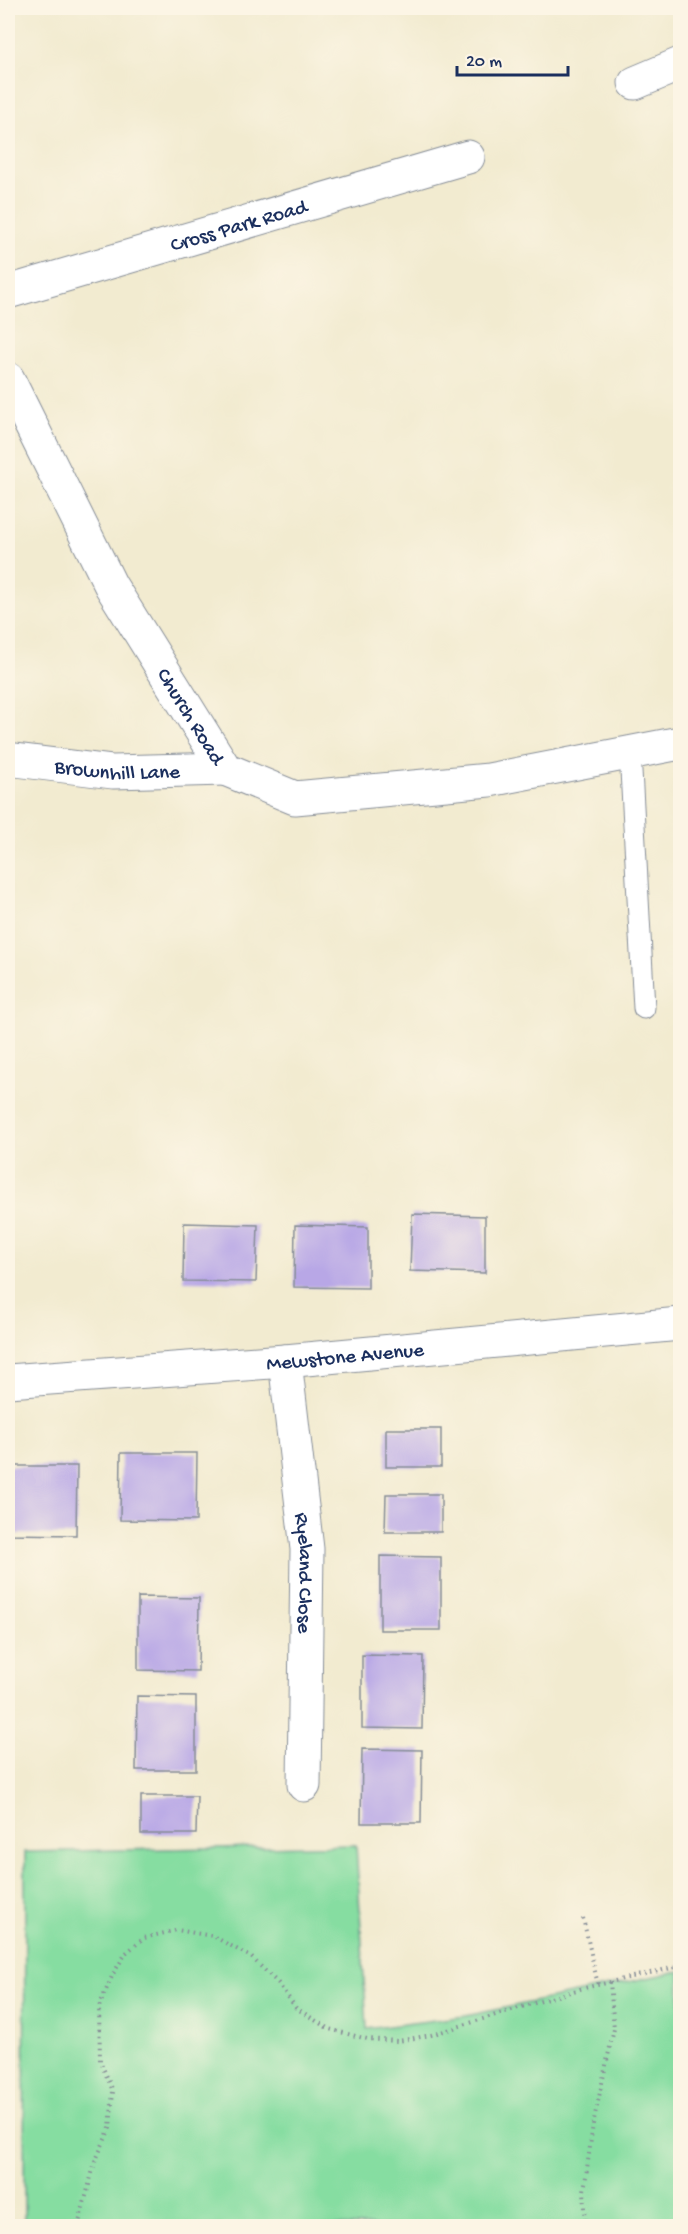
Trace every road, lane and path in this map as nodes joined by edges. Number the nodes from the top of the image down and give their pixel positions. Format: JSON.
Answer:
{"nodes":[{"id":1,"x":681,"y":64,"type":"edge"},
{"id":2,"x":635,"y":82,"type":"dead end"},
{"id":3,"x":468,"y":157,"type":"dead end"},
{"id":4,"x":8,"y":292,"type":"edge"},
{"id":5,"x":8,"y":379,"type":"edge"},
{"id":6,"x":681,"y":742,"type":"edge"},
{"id":7,"x":630,"y":752,"type":"junction"},
{"id":8,"x":8,"y":759,"type":"edge"},
{"id":9,"x":225,"y":769,"type":"junction"},
{"id":10,"x":644,"y":1008,"type":"dead end"},
{"id":11,"x":681,"y":1324,"type":"edge"},
{"id":12,"x":285,"y":1361,"type":"junction"},
{"id":13,"x":8,"y":1381,"type":"edge"},
{"id":14,"x":304,"y":1785,"type":"dead end"},
{"id":15,"x":583,"y":1918,"type":"dead end"},
{"id":16,"x":681,"y":1966,"type":"edge"},
{"id":17,"x":610,"y":1982,"type":"junction"},
{"id":18,"x":598,"y":1985,"type":"junction"},
{"id":19,"x":78,"y":2226,"type":"edge"},
{"id":20,"x":586,"y":2226,"type":"edge"}],
"edges":[{"from":1,"to":2,"type":"street"},
{"from":3,"to":4,"type":"street","name":"Cross Park Road"},
{"from":5,"to":9,"type":"street","name":"Church Road"},
{"from":6,"to":7,"type":"street","name":"Church Road"},
{"from":7,"to":9,"type":"street","name":"Church Road"},
{"from":7,"to":10,"type":"lane"},
{"from":8,"to":9,"type":"street","name":"Brownhill Lane"},
{"from":11,"to":12,"type":"street","name":"Mewstone Avenue"},
{"from":12,"to":13,"type":"street","name":"Mewstone Avenue"},
{"from":12,"to":14,"type":"street","name":"Ryeland Close"},
{"from":15,"to":18,"type":"path"},
{"from":16,"to":17,"type":"path"},
{"from":17,"to":18,"type":"path"},
{"from":17,"to":20,"type":"path"},
{"from":18,"to":19,"type":"path"}]}
